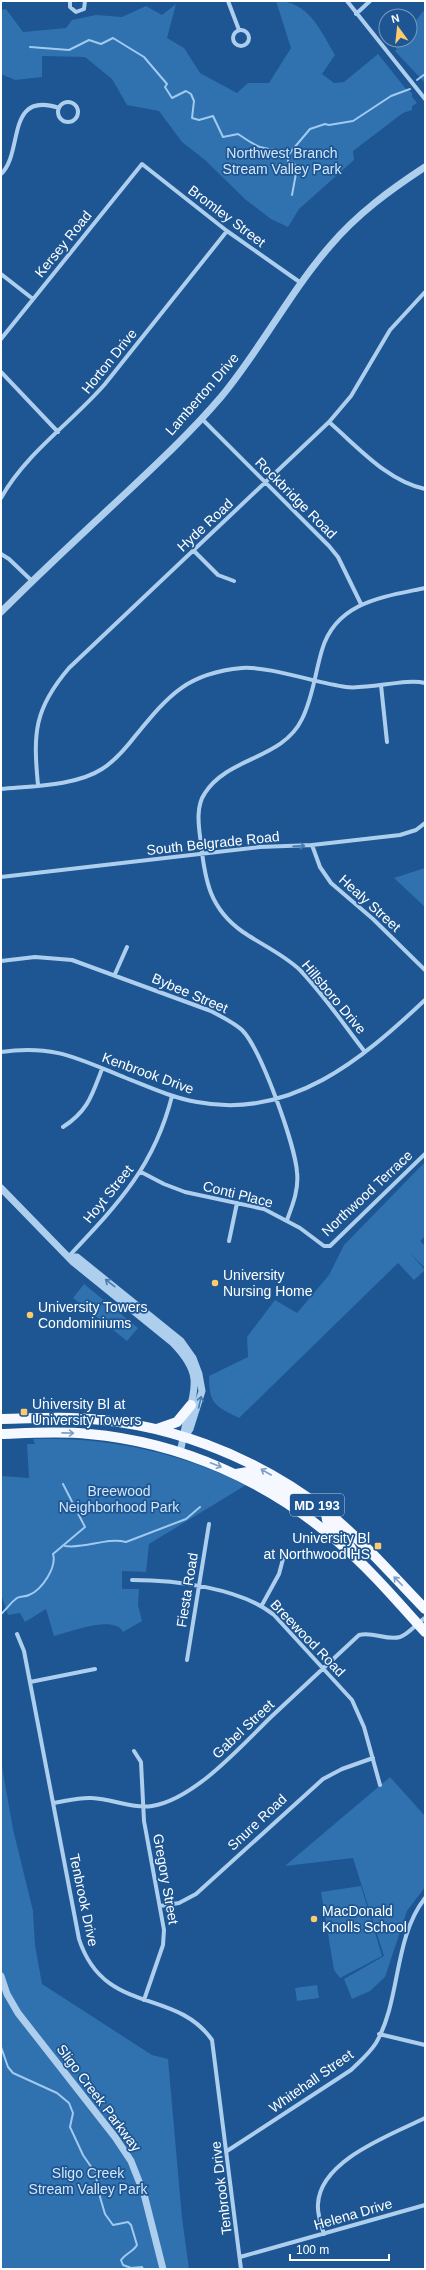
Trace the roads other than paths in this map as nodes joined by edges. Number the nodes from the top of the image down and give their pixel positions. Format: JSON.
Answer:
{"nodes":[{"id":1,"x":70,"y":1,"type":"edge"},
{"id":2,"x":85,"y":1,"type":"edge"},
{"id":3,"x":228,"y":1,"type":"edge"},
{"id":4,"x":347,"y":1,"type":"edge"},
{"id":5,"x":370,"y":1,"type":"edge"},
{"id":6,"x":356,"y":14,"type":"junction"},
{"id":7,"x":239,"y":30,"type":"junction"},
{"id":8,"x":425,"y":99,"type":"edge"},
{"id":9,"x":59,"y":108,"type":"junction"},
{"id":10,"x":142,"y":164,"type":"joint"},
{"id":11,"x":425,"y":167,"type":"edge"},
{"id":12,"x":1,"y":174,"type":"edge"},
{"id":13,"x":227,"y":231,"type":"junction"},
{"id":14,"x":1,"y":274,"type":"edge"},
{"id":15,"x":301,"y":282,"type":"junction"},
{"id":16,"x":425,"y":292,"type":"edge"},
{"id":17,"x":33,"y":299,"type":"junction"},
{"id":18,"x":1,"y":339,"type":"edge"},
{"id":19,"x":1,"y":372,"type":"edge"},
{"id":20,"x":201,"y":418,"type":"junction"},
{"id":21,"x":329,"y":422,"type":"junction"},
{"id":22,"x":58,"y":432,"type":"junction"},
{"id":23,"x":265,"y":484,"type":"junction"},
{"id":24,"x":425,"y":489,"type":"edge"},
{"id":25,"x":1,"y":498,"type":"edge"},
{"id":26,"x":194,"y":551,"type":"junction"},
{"id":27,"x":1,"y":554,"type":"edge"},
{"id":28,"x":32,"y":581,"type":"junction"},
{"id":29,"x":234,"y":582,"type":"dead end"},
{"id":30,"x":425,"y":588,"type":"edge"},
{"id":31,"x":361,"y":604,"type":"junction"},
{"id":32,"x":1,"y":612,"type":"edge"},
{"id":33,"x":315,"y":681,"type":"junction"},
{"id":34,"x":425,"y":683,"type":"edge"},
{"id":35,"x":381,"y":685,"type":"junction"},
{"id":36,"x":387,"y":742,"type":"dead end"},
{"id":37,"x":38,"y":785,"type":"junction"},
{"id":38,"x":1,"y":789,"type":"edge"},
{"id":39,"x":424,"y":824,"type":"edge"},
{"id":40,"x":312,"y":845,"type":"junction"},
{"id":41,"x":202,"y":854,"type":"junction"},
{"id":42,"x":1,"y":878,"type":"edge"},
{"id":43,"x":127,"y":947,"type":"dead end"},
{"id":44,"x":1,"y":961,"type":"edge"},
{"id":45,"x":425,"y":970,"type":"edge"},
{"id":46,"x":115,"y":974,"type":"junction"},
{"id":47,"x":425,"y":1000,"type":"edge"},
{"id":48,"x":1,"y":1052,"type":"edge"},
{"id":49,"x":365,"y":1052,"type":"junction"},
{"id":50,"x":102,"y":1068,"type":"junction"},
{"id":51,"x":172,"y":1096,"type":"junction"},
{"id":52,"x":275,"y":1099,"type":"junction"},
{"id":53,"x":63,"y":1127,"type":"dead end"},
{"id":54,"x":425,"y":1154,"type":"edge"},
{"id":55,"x":141,"y":1172,"type":"junction"},
{"id":56,"x":1,"y":1188,"type":"edge"},
{"id":57,"x":237,"y":1203,"type":"junction"},
{"id":58,"x":287,"y":1220,"type":"junction"},
{"id":59,"x":229,"y":1241,"type":"dead end"},
{"id":60,"x":324,"y":1246,"type":"joint"},
{"id":61,"x":69,"y":1257,"type":"junction"},
{"id":62,"x":191,"y":1405,"type":"junction"},
{"id":63,"x":1,"y":1419,"type":"edge"},
{"id":64,"x":154,"y":1430,"type":"junction"},
{"id":65,"x":1,"y":1434,"type":"edge"},
{"id":66,"x":184,"y":1437,"type":"junction"},
{"id":67,"x":180,"y":1452,"type":"junction"},
{"id":68,"x":236,"y":1474,"type":"junction"},
{"id":69,"x":307,"y":1499,"type":"junction"},
{"id":70,"x":325,"y":1511,"type":"junction"},
{"id":71,"x":210,"y":1524,"type":"dead end"},
{"id":72,"x":283,"y":1559,"type":"dead end"},
{"id":73,"x":358,"y":1561,"type":"junction"},
{"id":74,"x":132,"y":1580,"type":"dead end"},
{"id":75,"x":199,"y":1588,"type":"junction"},
{"id":76,"x":262,"y":1605,"type":"junction"},
{"id":77,"x":425,"y":1609,"type":"edge"},
{"id":78,"x":421,"y":1621,"type":"edge"},
{"id":79,"x":425,"y":1632,"type":"edge"},
{"id":80,"x":17,"y":1634,"type":"dead end"},
{"id":81,"x":187,"y":1660,"type":"dead end"},
{"id":82,"x":323,"y":1668,"type":"junction"},
{"id":83,"x":95,"y":1669,"type":"dead end"},
{"id":84,"x":30,"y":1682,"type":"junction"},
{"id":85,"x":134,"y":1751,"type":"dead end"},
{"id":86,"x":373,"y":1758,"type":"junction"},
{"id":87,"x":380,"y":1784,"type":"dead end"},
{"id":88,"x":53,"y":1803,"type":"junction"},
{"id":89,"x":143,"y":1806,"type":"junction"},
{"id":90,"x":425,"y":1899,"type":"edge"},
{"id":91,"x":160,"y":1906,"type":"junction"},
{"id":92,"x":1,"y":1976,"type":"edge"},
{"id":93,"x":144,"y":2000,"type":"junction"},
{"id":94,"x":379,"y":2034,"type":"junction"},
{"id":95,"x":425,"y":2045,"type":"edge"},
{"id":96,"x":425,"y":2118,"type":"edge"},
{"id":97,"x":227,"y":2151,"type":"junction"},
{"id":98,"x":425,"y":2205,"type":"edge"},
{"id":99,"x":324,"y":2234,"type":"junction"},
{"id":100,"x":240,"y":2257,"type":"junction"},
{"id":101,"x":163,"y":2269,"type":"edge"},
{"id":102,"x":241,"y":2269,"type":"edge"}],
"edges":[{"from":1,"to":2,"type":"street"},
{"from":3,"to":7,"type":"street"},
{"from":4,"to":6,"type":"street"},
{"from":5,"to":6,"type":"street"},
{"from":6,"to":8,"type":"street"},
{"from":7,"to":7,"type":"street"},
{"from":9,"to":9,"type":"street"},
{"from":9,"to":12,"type":"street"},
{"from":10,"to":13,"type":"street","name":"Bromley Street"},
{"from":10,"to":17,"type":"street","name":"Kersey Road"},
{"from":11,"to":15,"type":"street","name":"Lamberton Drive"},
{"from":13,"to":15,"type":"street","name":"Bromley Street"},
{"from":13,"to":22,"type":"street","name":"Horton Drive"},
{"from":14,"to":17,"type":"street"},
{"from":15,"to":20,"type":"street","name":"Lamberton Drive"},
{"from":16,"to":21,"type":"street","name":"Hyde Road"},
{"from":17,"to":18,"type":"street","name":"Kersey Road"},
{"from":19,"to":22,"type":"street"},
{"from":20,"to":23,"type":"street","name":"Rockbridge Road"},
{"from":20,"to":28,"type":"street","name":"Lamberton Drive"},
{"from":21,"to":23,"type":"street","name":"Hyde Road"},
{"from":21,"to":24,"type":"street"},
{"from":22,"to":25,"type":"street","name":"Horton Drive"},
{"from":23,"to":26,"type":"street","name":"Hyde Road"},
{"from":23,"to":31,"type":"street","name":"Rockbridge Road"},
{"from":26,"to":29,"type":"street"},
{"from":26,"to":37,"type":"street","name":"Hyde Road"},
{"from":27,"to":28,"type":"street"},
{"from":28,"to":32,"type":"street","name":"Lamberton Drive"},
{"from":30,"to":31,"type":"street","name":"Hillsboro Drive"},
{"from":31,"to":33,"type":"street","name":"Hillsboro Drive"},
{"from":33,"to":35,"type":"street"},
{"from":33,"to":37,"type":"street"},
{"from":33,"to":41,"type":"street","name":"Hillsboro Drive"},
{"from":34,"to":35,"type":"street"},
{"from":35,"to":36,"type":"street"},
{"from":37,"to":38,"type":"street"},
{"from":39,"to":40,"type":"street","name":"South Belgrade Road"},
{"from":41,"to":40,"type":"street","name":"South Belgrade Road","one_way":true},
{"from":40,"to":45,"type":"street","name":"Healy Street"},
{"from":41,"to":42,"type":"street","name":"South Belgrade Road"},
{"from":41,"to":49,"type":"street","name":"Hillsboro Drive"},
{"from":43,"to":46,"type":"street"},
{"from":44,"to":46,"type":"street","name":"Bybee Street"},
{"from":46,"to":52,"type":"street","name":"Bybee Street"},
{"from":47,"to":49,"type":"street","name":"Kenbrook Drive"},
{"from":48,"to":50,"type":"street","name":"Kenbrook Drive"},
{"from":49,"to":52,"type":"street","name":"Kenbrook Drive"},
{"from":50,"to":51,"type":"street","name":"Kenbrook Drive"},
{"from":50,"to":53,"type":"street"},
{"from":51,"to":52,"type":"street","name":"Kenbrook Drive"},
{"from":51,"to":55,"type":"street","name":"Hoyt Street"},
{"from":52,"to":58,"type":"street","name":"Bybee Street"},
{"from":54,"to":60,"type":"street","name":"Northwood Terrace"},
{"from":55,"to":57,"type":"street","name":"Conti Place"},
{"from":55,"to":61,"type":"street","name":"Hoyt Street"},
{"from":56,"to":61,"type":"street"},
{"from":57,"to":58,"type":"street","name":"Conti Place"},
{"from":57,"to":59,"type":"street"},
{"from":58,"to":60,"type":"street","name":"Conti Place"},
{"from":61,"to":62,"type":"street"},
{"from":66,"to":61,"type":"street","one_way":true},
{"from":62,"to":64,"type":"main road"},
{"from":62,"to":66,"type":"street"},
{"from":63,"to":64,"type":"main road","number":"MD 193"},
{"from":64,"to":66,"type":"main road","number":"MD 193"},
{"from":65,"to":67,"type":"main road","number":"MD 193","one_way":true},
{"from":66,"to":67,"type":"street"},
{"from":69,"to":66,"type":"main road","number":"MD 193","one_way":true},
{"from":67,"to":68,"type":"main road","number":"MD 193","one_way":true},
{"from":68,"to":69,"type":"main road"},
{"from":68,"to":73,"type":"main road","number":"MD 193"},
{"from":69,"to":70,"type":"main road","number":"MD 193"},
{"from":70,"to":73,"type":"main road"},
{"from":77,"to":70,"type":"main road","number":"MD 193","one_way":true},
{"from":71,"to":75,"type":"street","name":"Fiesta Road"},
{"from":72,"to":76,"type":"street"},
{"from":73,"to":78,"type":"main road","number":"MD 193"},
{"from":74,"to":75,"type":"street","name":"Breewood Road"},
{"from":75,"to":76,"type":"street","name":"Breewood Road"},
{"from":75,"to":81,"type":"street","name":"Fiesta Road"},
{"from":76,"to":82,"type":"street","name":"Breewood Road"},
{"from":78,"to":79,"type":"main road","number":"MD 193"},
{"from":78,"to":82,"type":"street","name":"Gabel Street"},
{"from":80,"to":84,"type":"street","name":"Tenbrook Drive"},
{"from":82,"to":86,"type":"street","name":"Breewood Road"},
{"from":82,"to":89,"type":"street","name":"Gabel Street"},
{"from":83,"to":84,"type":"street"},
{"from":84,"to":88,"type":"street","name":"Tenbrook Drive"},
{"from":85,"to":89,"type":"street","name":"Gregory Street"},
{"from":86,"to":87,"type":"street","name":"Breewood Road"},
{"from":86,"to":91,"type":"street","name":"Snure Road"},
{"from":88,"to":89,"type":"street","name":"Gabel Street"},
{"from":88,"to":93,"type":"street","name":"Tenbrook Drive"},
{"from":89,"to":91,"type":"street","name":"Gregory Street"},
{"from":90,"to":94,"type":"street","name":"Whitehall Street"},
{"from":91,"to":93,"type":"street","name":"Gregory Street"},
{"from":92,"to":101,"type":"street","name":"Sligo Creek Parkway"},
{"from":93,"to":97,"type":"street","name":"Tenbrook Drive"},
{"from":94,"to":95,"type":"street"},
{"from":94,"to":97,"type":"street","name":"Whitehall Street"},
{"from":96,"to":99,"type":"street"},
{"from":97,"to":100,"type":"street","name":"Tenbrook Drive"},
{"from":98,"to":99,"type":"street","name":"Helena Drive"},
{"from":99,"to":100,"type":"street","name":"Helena Drive"},
{"from":100,"to":102,"type":"street","name":"Tenbrook Drive"}]}
